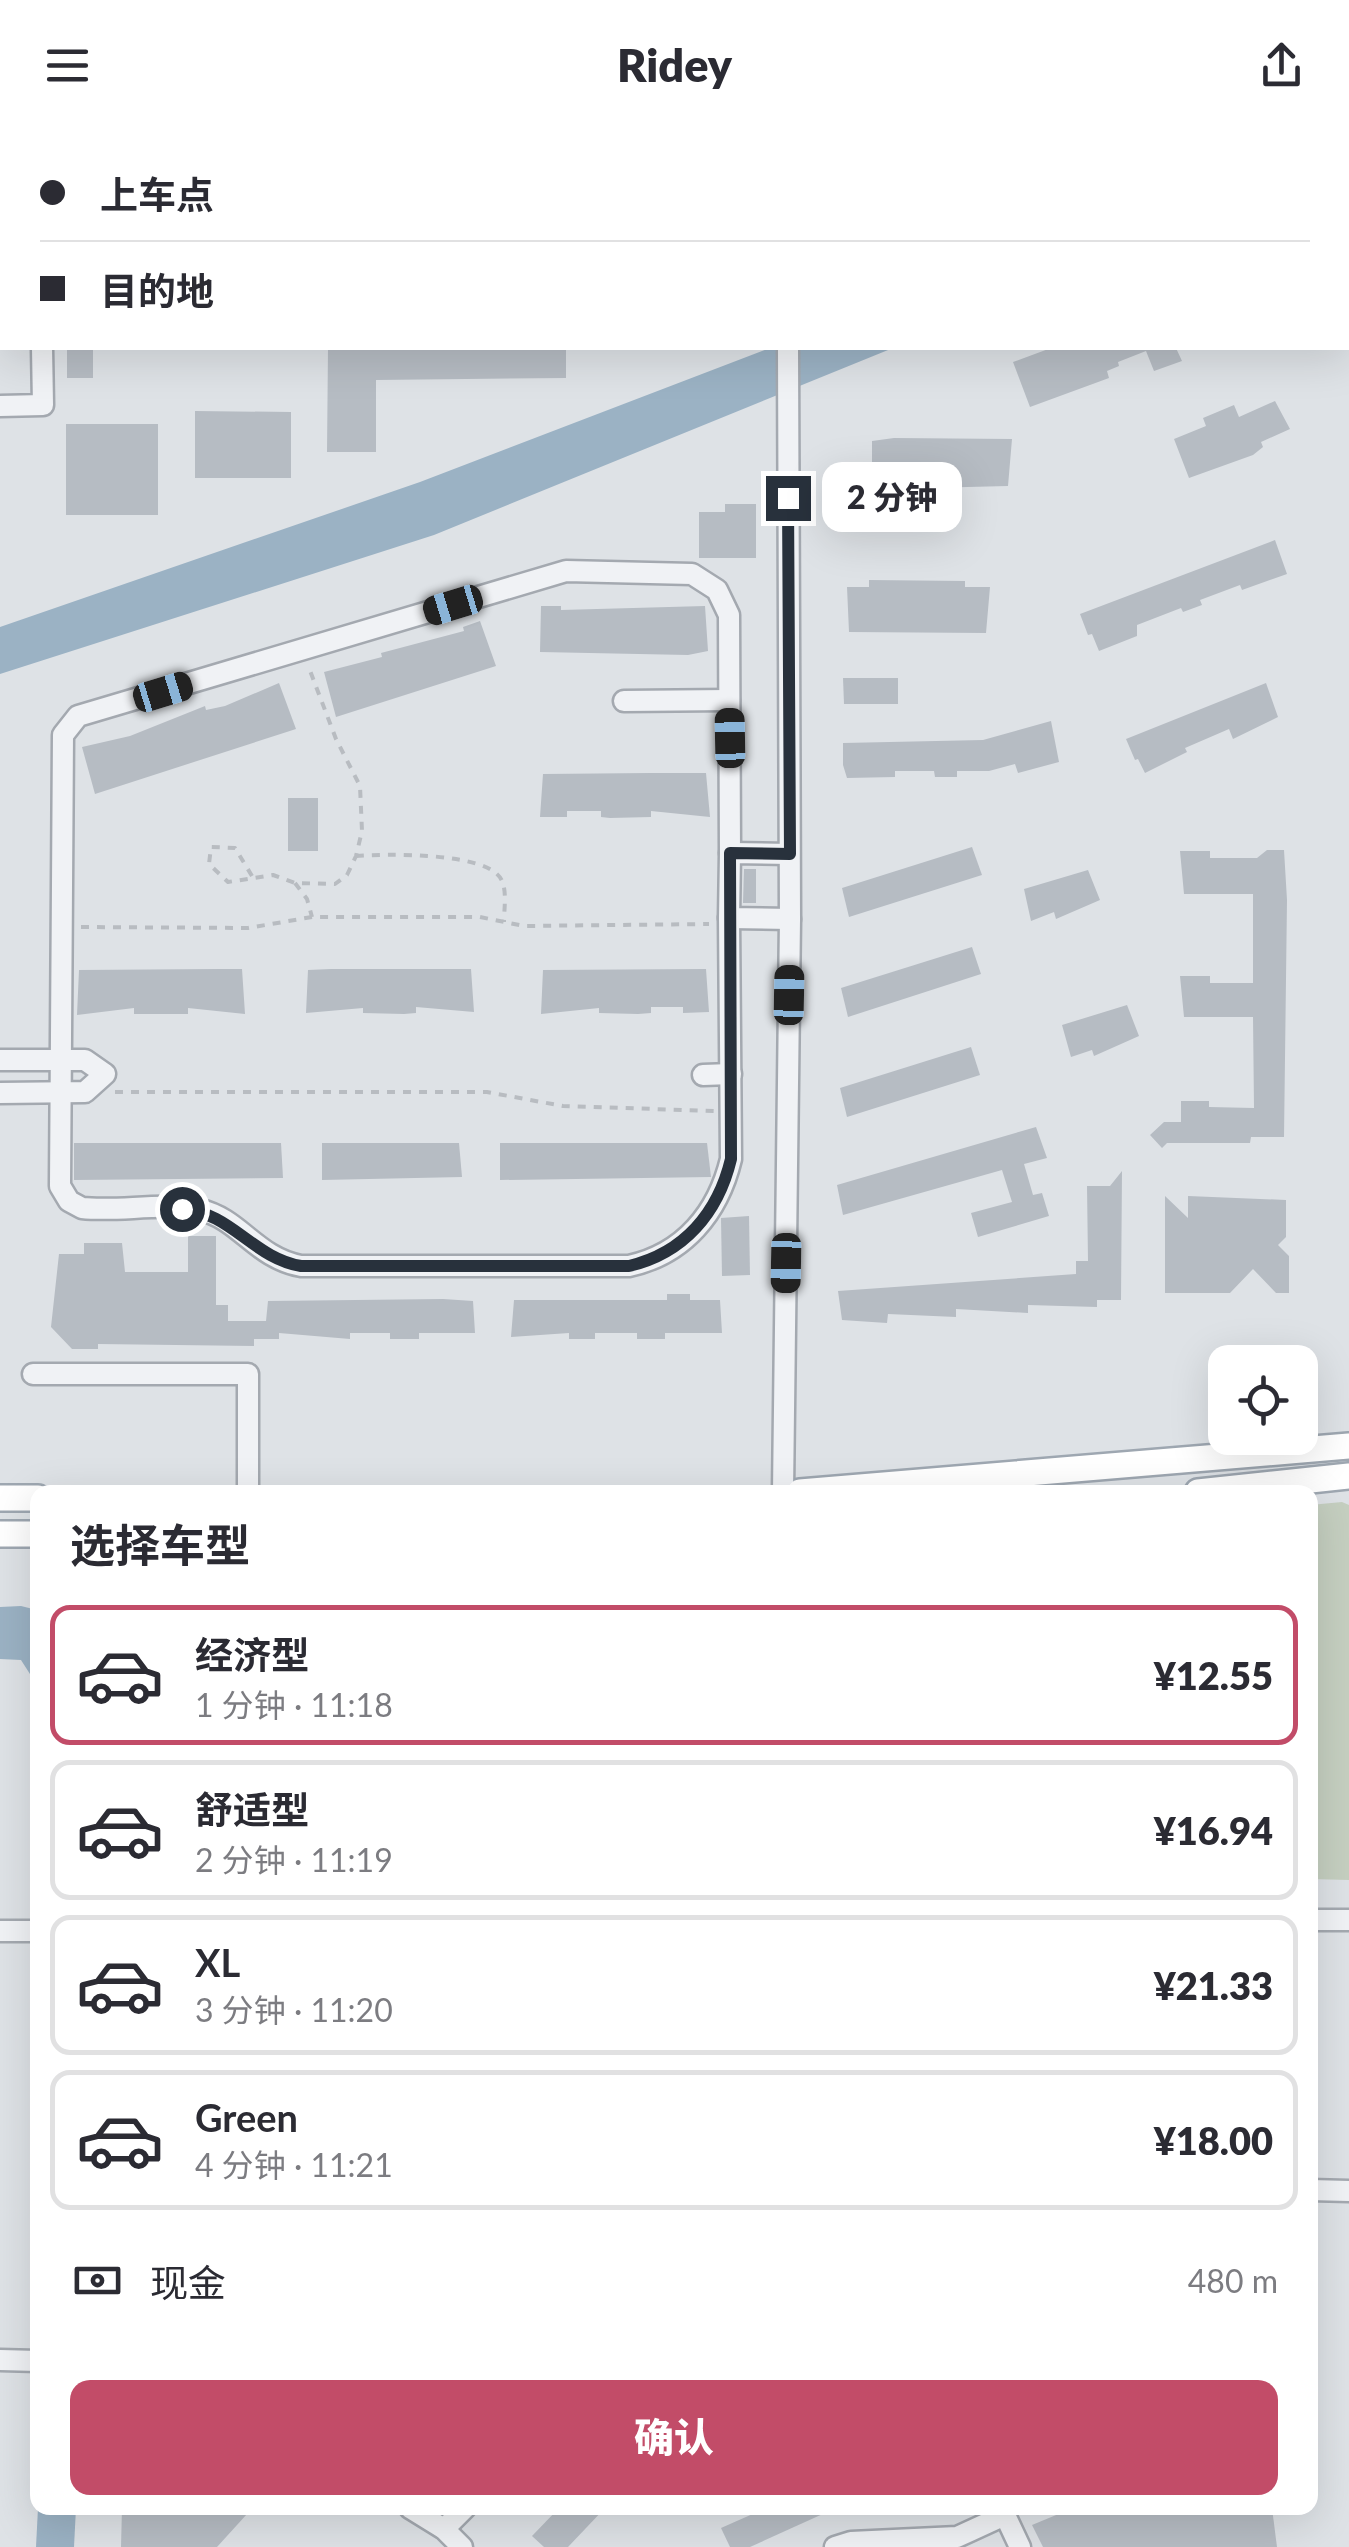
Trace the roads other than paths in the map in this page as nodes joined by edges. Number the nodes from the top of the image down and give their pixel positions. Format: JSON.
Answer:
{"nodes":[{"id":1,"x":0,"y":130,"type":"edge"},
{"id":2,"x":0,"y":138,"type":"edge"},
{"id":3,"x":42,"y":350,"type":"edge"},
{"id":4,"x":788,"y":350,"type":"edge"},
{"id":5,"x":0,"y":406,"type":"edge"},
{"id":6,"x":729,"y":700,"type":"junction"},
{"id":7,"x":624,"y":701,"type":"dead end"},
{"id":8,"x":730,"y":853,"type":"junction"},
{"id":9,"x":790,"y":854,"type":"junction"},
{"id":10,"x":729,"y":918,"type":"junction"},
{"id":11,"x":790,"y":919,"type":"junction"},
{"id":12,"x":0,"y":1060,"type":"edge"},
{"id":13,"x":60,"y":1060,"type":"junction"},
{"id":14,"x":731,"y":1074,"type":"junction"},
{"id":15,"x":703,"y":1075,"type":"dead end"},
{"id":16,"x":60,"y":1092,"type":"junction"},
{"id":17,"x":0,"y":1093,"type":"edge"},
{"id":18,"x":32,"y":1374,"type":"dead end"},
{"id":19,"x":1349,"y":1446,"type":"edge"},
{"id":20,"x":1349,"y":1476,"type":"edge"},
{"id":21,"x":248,"y":1485,"type":"edge"},
{"id":22,"x":783,"y":1485,"type":"edge"},
{"id":23,"x":884,"y":1485,"type":"edge"},
{"id":24,"x":1264,"y":1485,"type":"edge"},
{"id":25,"x":0,"y":1498,"type":"edge"},
{"id":26,"x":30,"y":1498,"type":"edge"},
{"id":27,"x":0,"y":1534,"type":"edge"},
{"id":28,"x":30,"y":1534,"type":"edge"},
{"id":29,"x":1318,"y":1920,"type":"edge"},
{"id":30,"x":1349,"y":1920,"type":"edge"},
{"id":31,"x":30,"y":1931,"type":"edge"},
{"id":32,"x":0,"y":1932,"type":"edge"},
{"id":33,"x":1318,"y":2190,"type":"edge"},
{"id":34,"x":1349,"y":2191,"type":"edge"},
{"id":35,"x":0,"y":2360,"type":"edge"},
{"id":36,"x":30,"y":2360,"type":"edge"},
{"id":37,"x":421,"y":2515,"type":"edge"},
{"id":38,"x":458,"y":2515,"type":"edge"},
{"id":39,"x":1000,"y":2515,"type":"edge"},
{"id":40,"x":1009,"y":2515,"type":"edge"},
{"id":41,"x":444,"y":2529,"type":"junction"},
{"id":42,"x":462,"y":2547,"type":"edge"},
{"id":43,"x":835,"y":2547,"type":"edge"},
{"id":44,"x":1020,"y":2547,"type":"edge"}],
"edges":[{"from":1,"to":2,"type":"street"},
{"from":3,"to":5,"type":"street"},
{"from":4,"to":9,"type":"street"},
{"from":6,"to":7,"type":"street"},
{"from":6,"to":8,"type":"street"},
{"from":6,"to":13,"type":"street"},
{"from":8,"to":9,"type":"street"},
{"from":8,"to":10,"type":"street"},
{"from":9,"to":11,"type":"street"},
{"from":10,"to":11,"type":"street"},
{"from":10,"to":14,"type":"street"},
{"from":11,"to":22,"type":"street"},
{"from":12,"to":13,"type":"street"},
{"from":13,"to":16,"type":"street"},
{"from":13,"to":16,"type":"street"},
{"from":14,"to":15,"type":"street"},
{"from":14,"to":16,"type":"street"},
{"from":16,"to":17,"type":"street"},
{"from":18,"to":21,"type":"street"},
{"from":19,"to":23,"type":"main road"},
{"from":20,"to":24,"type":"main road"},
{"from":25,"to":26,"type":"main road"},
{"from":27,"to":28,"type":"main road"},
{"from":29,"to":30,"type":"street"},
{"from":31,"to":32,"type":"street"},
{"from":33,"to":34,"type":"street"},
{"from":35,"to":36,"type":"street"},
{"from":37,"to":41,"type":"street"},
{"from":38,"to":41,"type":"street"},
{"from":39,"to":43,"type":"street"},
{"from":40,"to":44,"type":"street"},
{"from":41,"to":42,"type":"street"}]}
